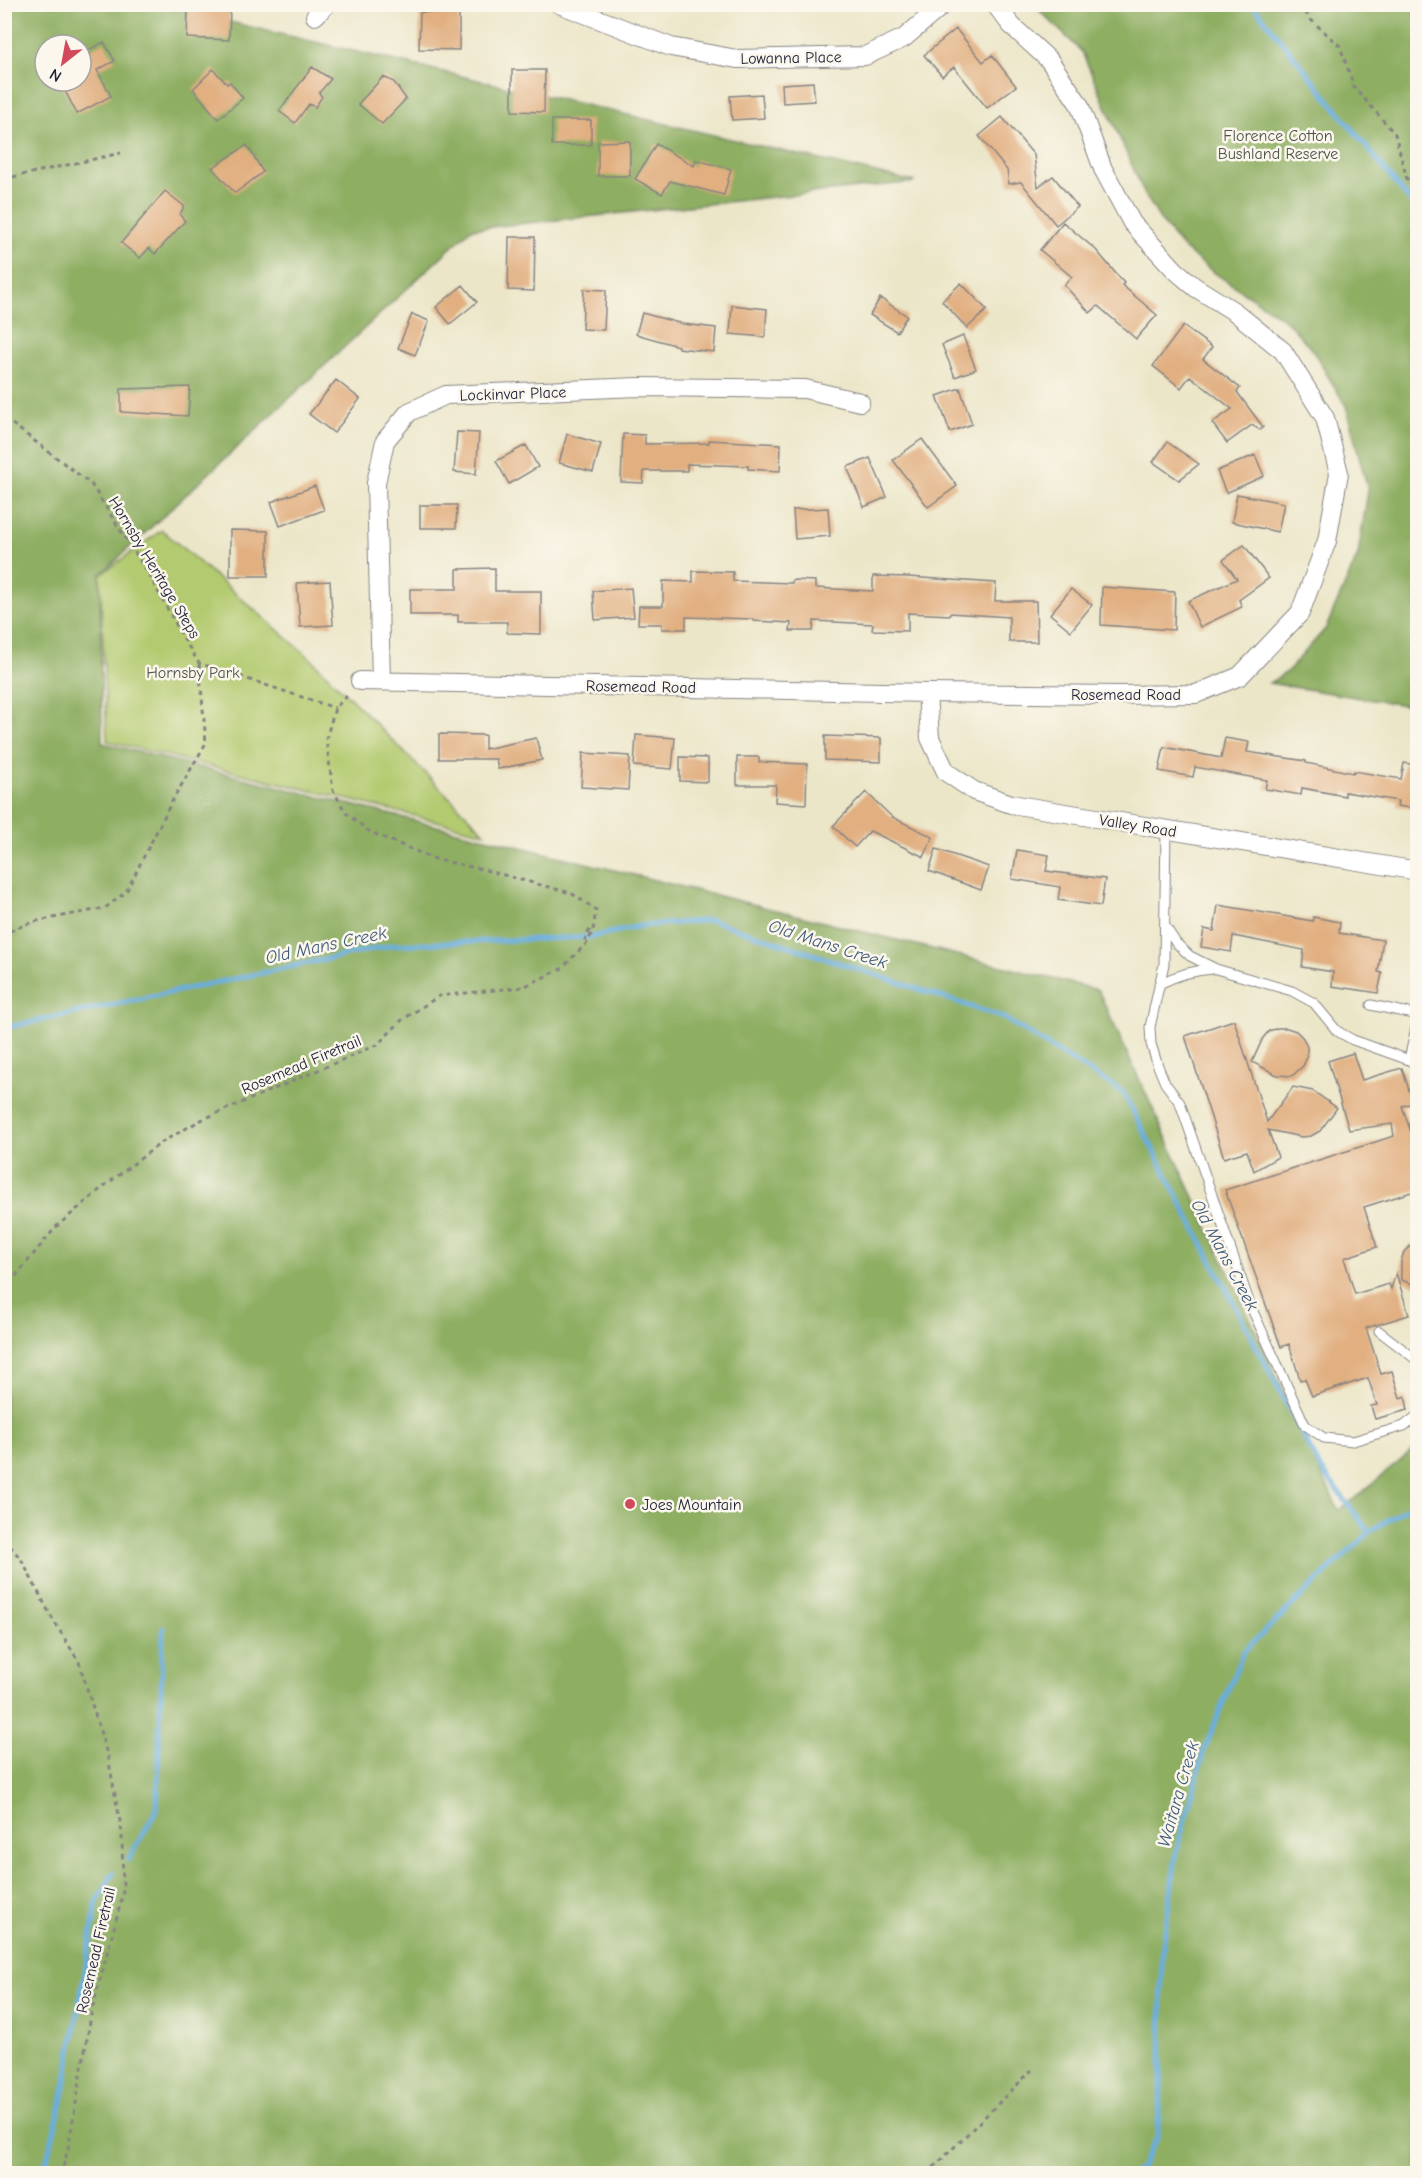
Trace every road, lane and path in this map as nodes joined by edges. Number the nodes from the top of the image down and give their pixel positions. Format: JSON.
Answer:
{"nodes":[{"id":1,"x":559,"y":4,"type":"edge"},
{"id":2,"x":944,"y":4,"type":"edge"},
{"id":3,"x":995,"y":4,"type":"edge"},
{"id":4,"x":1301,"y":4,"type":"edge"},
{"id":5,"x":121,"y":153,"type":"dead end"},
{"id":6,"x":4,"y":179,"type":"edge"},
{"id":7,"x":1418,"y":193,"type":"edge"},
{"id":8,"x":860,"y":402,"type":"dead end"},
{"id":9,"x":4,"y":420,"type":"edge"},
{"id":10,"x":199,"y":663,"type":"junction"},
{"id":11,"x":381,"y":680,"type":"junction"},
{"id":12,"x":360,"y":681,"type":"dead end"},
{"id":13,"x":927,"y":693,"type":"junction"},
{"id":14,"x":335,"y":708,"type":"joint"},
{"id":15,"x":1166,"y":829,"type":"junction"},
{"id":16,"x":1418,"y":871,"type":"edge"},
{"id":17,"x":1165,"y":926,"type":"junction"},
{"id":18,"x":4,"y":938,"type":"edge"},
{"id":19,"x":1216,"y":969,"type":"junction"},
{"id":20,"x":1159,"y":984,"type":"junction"},
{"id":21,"x":1371,"y":1005,"type":"dead end"},
{"id":22,"x":1418,"y":1016,"type":"edge"},
{"id":23,"x":1413,"y":1063,"type":"edge"},
{"id":24,"x":4,"y":1290,"type":"edge"},
{"id":25,"x":1379,"y":1331,"type":"dead end"},
{"id":26,"x":1418,"y":1361,"type":"edge"},
{"id":27,"x":1418,"y":1415,"type":"edge"},
{"id":28,"x":4,"y":1539,"type":"edge"},
{"id":29,"x":1032,"y":2070,"type":"dead end"},
{"id":30,"x":61,"y":2174,"type":"edge"},
{"id":31,"x":927,"y":2174,"type":"edge"}],
"edges":[{"from":1,"to":2,"type":"street","name":"Lowanna Place"},
{"from":3,"to":13,"type":"street","name":"Rosemead Road"},
{"from":4,"to":7,"type":"path"},
{"from":5,"to":6,"type":"path"},
{"from":8,"to":11,"type":"street","name":"Lockinvar Place"},
{"from":9,"to":10,"type":"path","name":"Hornsby Heritage Steps"},
{"from":10,"to":14,"type":"path","name":"Hornsby Heritage Steps"},
{"from":10,"to":18,"type":"path"},
{"from":11,"to":12,"type":"street","name":"Rosemead Road"},
{"from":11,"to":13,"type":"street","name":"Rosemead Road"},
{"from":13,"to":15,"type":"street","name":"Valley Road"},
{"from":14,"to":24,"type":"path","name":"Rosemead Firetrail"},
{"from":15,"to":16,"type":"street","name":"Valley Road"},
{"from":15,"to":17,"type":"lane"},
{"from":17,"to":19,"type":"lane"},
{"from":17,"to":20,"type":"lane"},
{"from":19,"to":20,"type":"lane"},
{"from":19,"to":23,"type":"lane"},
{"from":20,"to":27,"type":"lane"},
{"from":21,"to":22,"type":"lane"},
{"from":22,"to":23,"type":"lane"},
{"from":25,"to":26,"type":"lane"},
{"from":28,"to":30,"type":"path","name":"Rosemead Firetrail"},
{"from":29,"to":31,"type":"path"}]}
